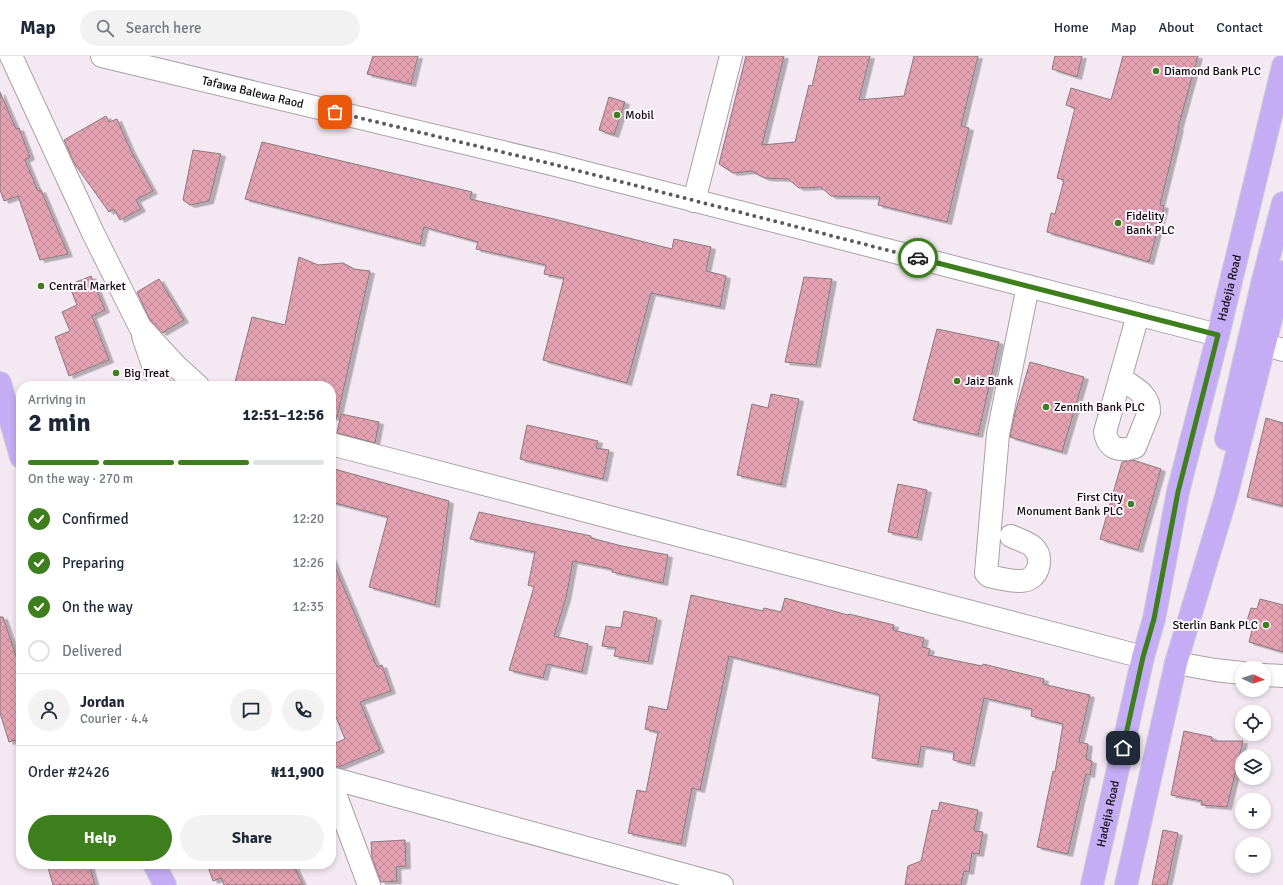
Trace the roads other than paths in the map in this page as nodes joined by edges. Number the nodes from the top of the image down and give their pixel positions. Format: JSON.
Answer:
{"nodes":[{"id":1,"x":11,"y":56,"type":"edge"},
{"id":2,"x":102,"y":56,"type":"edge"},
{"id":3,"x":731,"y":56,"type":"edge"},
{"id":4,"x":1283,"y":66,"type":"edge"},
{"id":5,"x":1283,"y":127,"type":"edge"},
{"id":6,"x":694,"y":201,"type":"junction"},
{"id":7,"x":1283,"y":203,"type":"edge"},
{"id":8,"x":1283,"y":272,"type":"edge"},
{"id":9,"x":1028,"y":286,"type":"junction"},
{"id":10,"x":1138,"y":315,"type":"junction"},
{"id":11,"x":140,"y":327,"type":"junction"},
{"id":12,"x":1218,"y":335,"type":"junction"},
{"id":13,"x":1274,"y":348,"type":"edge"},
{"id":14,"x":1120,"y":378,"type":"dead end"},
{"id":15,"x":158,"y":381,"type":"edge"},
{"id":16,"x":192,"y":381,"type":"edge"},
{"id":17,"x":0,"y":383,"type":"edge"},
{"id":18,"x":16,"y":439,"type":"edge"},
{"id":19,"x":336,"y":445,"type":"edge"},
{"id":20,"x":1192,"y":534,"type":"junction"},
{"id":21,"x":1011,"y":536,"type":"dead end"},
{"id":22,"x":1154,"y":619,"type":"junction"},
{"id":23,"x":1190,"y":619,"type":"junction"},
{"id":24,"x":1143,"y":657,"type":"junction"},
{"id":25,"x":1176,"y":663,"type":"junction"},
{"id":26,"x":1235,"y":672,"type":"edge"},
{"id":27,"x":1271,"y":675,"type":"edge"},
{"id":28,"x":1283,"y":676,"type":"edge"},
{"id":29,"x":336,"y":779,"type":"edge"},
{"id":30,"x":336,"y":796,"type":"edge"},
{"id":31,"x":157,"y":869,"type":"edge"},
{"id":32,"x":165,"y":885,"type":"edge"},
{"id":33,"x":369,"y":885,"type":"edge"},
{"id":34,"x":722,"y":885,"type":"edge"},
{"id":35,"x":1092,"y":885,"type":"edge"},
{"id":36,"x":1126,"y":885,"type":"edge"}],
"edges":[{"from":1,"to":11,"type":"lane"},
{"from":2,"to":6,"type":"lane","name":"Tafawa Balewa Raod"},
{"from":3,"to":6,"type":"lane"},
{"from":4,"to":12,"type":"main road","name":"Hadejia Road"},
{"from":5,"to":20,"type":"main road"},
{"from":6,"to":9,"type":"lane","name":"Tafawa Balewa Raod"},
{"from":7,"to":20,"type":"main road"},
{"from":8,"to":13,"type":"main road"},
{"from":9,"to":10,"type":"lane","name":"Tafawa Balewa Raod"},
{"from":9,"to":21,"type":"lane"},
{"from":10,"to":12,"type":"lane","name":"Tafawa Balewa Raod"},
{"from":10,"to":14,"type":"lane"},
{"from":11,"to":15,"type":"lane"},
{"from":11,"to":16,"type":"lane"},
{"from":12,"to":22,"type":"main road","name":"Hadejia Road"},
{"from":13,"to":23,"type":"main road"},
{"from":17,"to":18,"type":"main road"},
{"from":19,"to":24,"type":"lane"},
{"from":20,"to":22,"type":"main road"},
{"from":20,"to":23,"type":"main road"},
{"from":22,"to":24,"type":"main road","name":"Hadejia Road"},
{"from":23,"to":25,"type":"main road"},
{"from":24,"to":35,"type":"main road","name":"Hadejia Road"},
{"from":25,"to":26,"type":"lane"},
{"from":25,"to":36,"type":"main road"},
{"from":27,"to":28,"type":"lane"},
{"from":29,"to":34,"type":"lane"},
{"from":30,"to":33,"type":"lane"},
{"from":31,"to":32,"type":"main road"}]}
